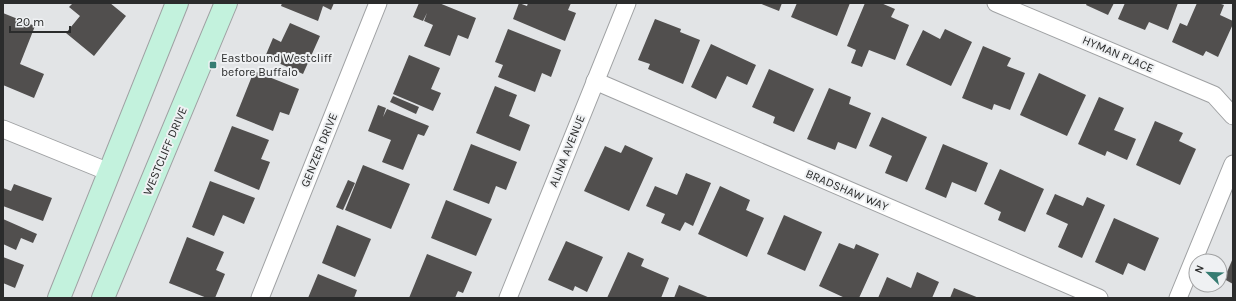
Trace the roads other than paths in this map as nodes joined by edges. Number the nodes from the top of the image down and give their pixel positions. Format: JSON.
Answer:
{"nodes":[{"id":1,"x":177,"y":3,"type":"edge"},
{"id":2,"x":226,"y":3,"type":"edge"},
{"id":3,"x":378,"y":3,"type":"edge"},
{"id":4,"x":626,"y":3,"type":"edge"},
{"id":5,"x":996,"y":3,"type":"edge"},
{"id":6,"x":595,"y":81,"type":"junction"},
{"id":7,"x":1233,"y":116,"type":"edge"},
{"id":8,"x":3,"y":129,"type":"edge"},
{"id":9,"x":1233,"y":164,"type":"edge"},
{"id":10,"x":109,"y":172,"type":"junction"},
{"id":11,"x":59,"y":298,"type":"edge"},
{"id":12,"x":103,"y":298,"type":"edge"},
{"id":13,"x":260,"y":298,"type":"edge"},
{"id":14,"x":508,"y":298,"type":"edge"},
{"id":15,"x":1099,"y":298,"type":"edge"},
{"id":16,"x":1178,"y":298,"type":"edge"}],
"edges":[{"from":1,"to":10,"type":"main road"},
{"from":2,"to":12,"type":"main road","name":"WESTCLIFF DRIVE"},
{"from":3,"to":13,"type":"street","name":"GENZER DRIVE"},
{"from":4,"to":6,"type":"street","name":"ALINA AVENUE"},
{"from":5,"to":7,"type":"street","name":"HYMAN PLACE"},
{"from":6,"to":14,"type":"street","name":"ALINA AVENUE"},
{"from":6,"to":15,"type":"street","name":"BRADSHAW WAY"},
{"from":8,"to":10,"type":"street"},
{"from":9,"to":16,"type":"street"},
{"from":10,"to":11,"type":"main road"}]}
